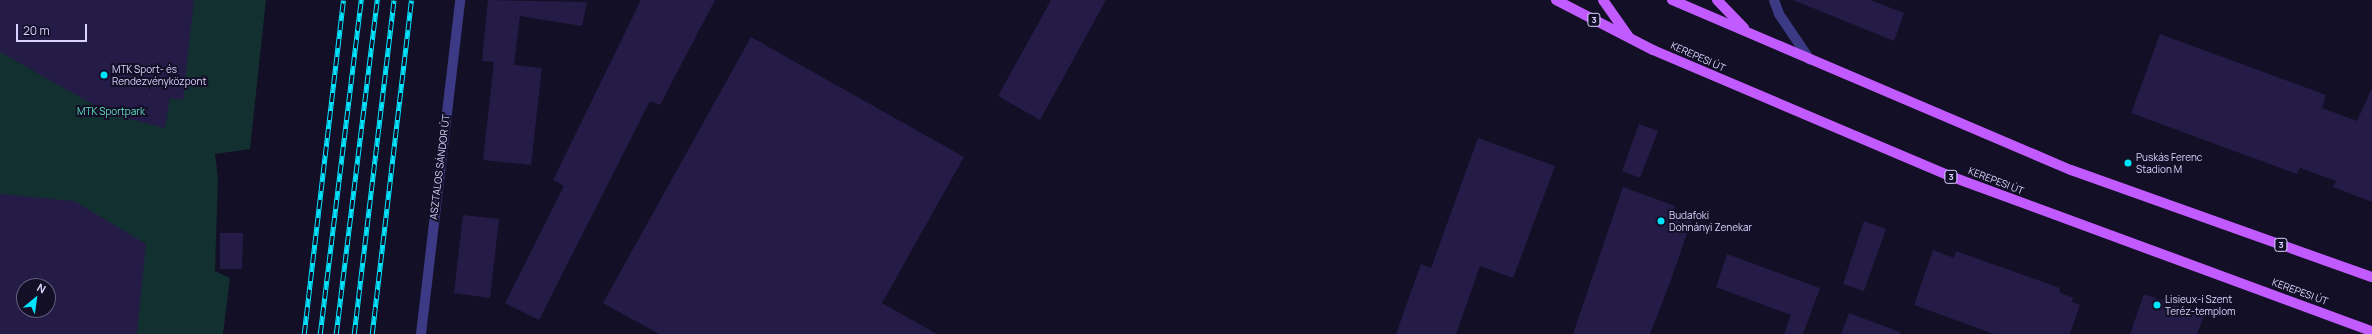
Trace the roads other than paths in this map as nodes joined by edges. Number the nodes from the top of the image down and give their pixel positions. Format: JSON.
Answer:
{"nodes":[{"id":1,"x":460,"y":0,"type":"edge"},
{"id":2,"x":1556,"y":0,"type":"edge"},
{"id":3,"x":1603,"y":0,"type":"edge"},
{"id":4,"x":1672,"y":0,"type":"edge"},
{"id":5,"x":1716,"y":0,"type":"edge"},
{"id":6,"x":1774,"y":0,"type":"edge"},
{"id":7,"x":1748,"y":33,"type":"junction"},
{"id":8,"x":1631,"y":40,"type":"junction"},
{"id":9,"x":1810,"y":60,"type":"junction"},
{"id":10,"x":2372,"y":277,"type":"edge"},
{"id":11,"x":2372,"y":331,"type":"edge"},
{"id":12,"x":421,"y":334,"type":"edge"}],
"edges":[{"from":1,"to":12,"type":"street","name":"ASZTALOS SÁNDOR ÚT"},
{"from":2,"to":8,"type":"main road","name":"KEREPESI ÚT","number":"3"},
{"from":3,"to":8,"type":"main road"},
{"from":4,"to":7,"type":"main road","number":"3"},
{"from":5,"to":7,"type":"main road"},
{"from":6,"to":9,"type":"street"},
{"from":7,"to":9,"type":"main road","number":"3"},
{"from":8,"to":11,"type":"main road","name":"KEREPESI ÚT","number":"3"},
{"from":9,"to":10,"type":"main road","number":"3"}]}
